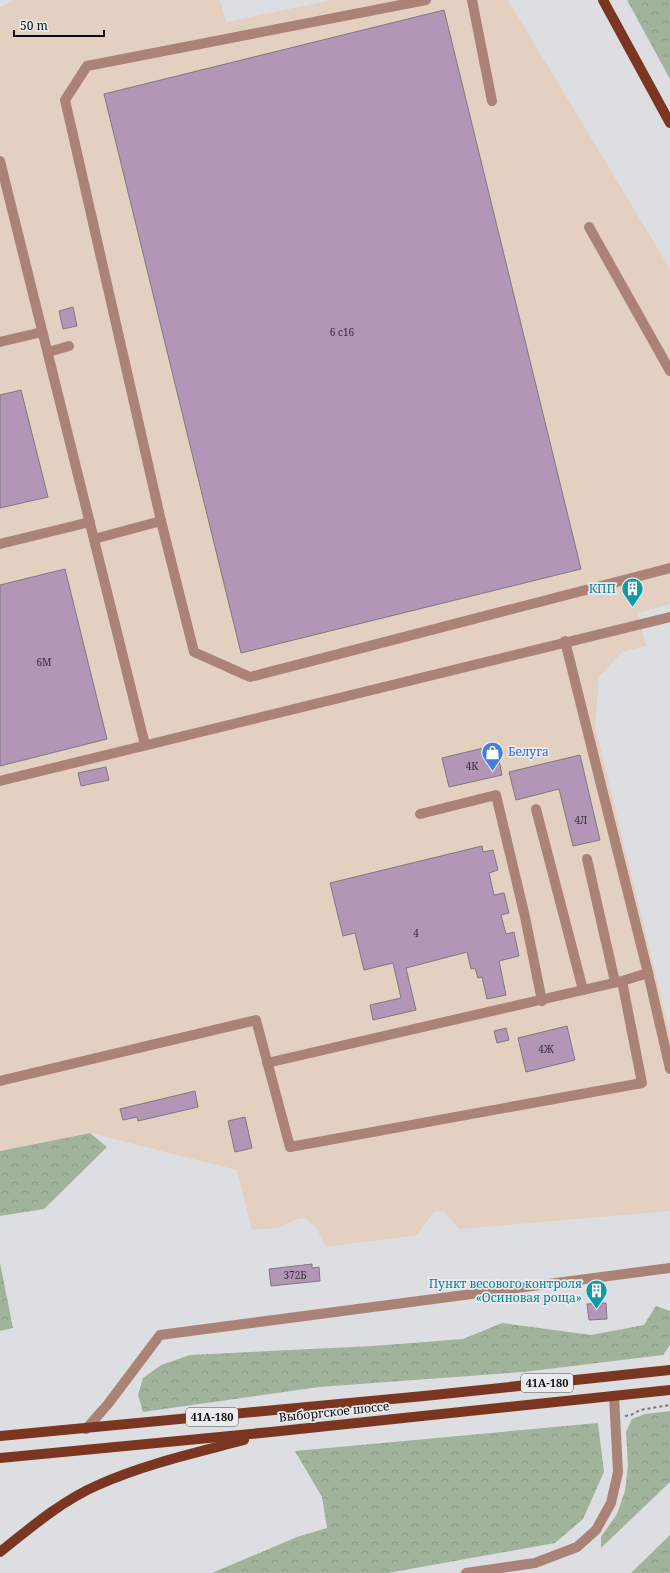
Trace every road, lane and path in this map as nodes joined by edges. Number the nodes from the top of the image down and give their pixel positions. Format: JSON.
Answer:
{"nodes":[{"id":1,"x":426,"y":0,"type":"edge"},
{"id":2,"x":472,"y":0,"type":"edge"},
{"id":3,"x":603,"y":0,"type":"edge"},
{"id":4,"x":492,"y":102,"type":"dead end"},
{"id":5,"x":670,"y":123,"type":"edge"},
{"id":6,"x":0,"y":162,"type":"edge"},
{"id":7,"x":589,"y":227,"type":"dead end"},
{"id":8,"x":42,"y":332,"type":"junction"},
{"id":9,"x":0,"y":342,"type":"edge"},
{"id":10,"x":69,"y":346,"type":"dead end"},
{"id":11,"x":48,"y":352,"type":"junction"},
{"id":12,"x":670,"y":371,"type":"edge"},
{"id":13,"x":161,"y":521,"type":"junction"},
{"id":14,"x":90,"y":522,"type":"junction"},
{"id":15,"x":94,"y":539,"type":"junction"},
{"id":16,"x":0,"y":544,"type":"edge"},
{"id":17,"x":670,"y":568,"type":"edge"},
{"id":18,"x":670,"y":617,"type":"edge"},
{"id":19,"x":565,"y":641,"type":"junction"},
{"id":20,"x":145,"y":745,"type":"junction"},
{"id":21,"x":0,"y":781,"type":"edge"},
{"id":22,"x":536,"y":809,"type":"dead end"},
{"id":23,"x":420,"y":814,"type":"dead end"},
{"id":24,"x":587,"y":859,"type":"dead end"},
{"id":25,"x":648,"y":974,"type":"junction"},
{"id":26,"x":618,"y":981,"type":"junction"},
{"id":27,"x":583,"y":990,"type":"junction"},
{"id":28,"x":542,"y":1001,"type":"junction"},
{"id":29,"x":267,"y":1063,"type":"junction"},
{"id":30,"x":670,"y":1069,"type":"edge"},
{"id":31,"x":0,"y":1081,"type":"edge"},
{"id":32,"x":670,"y":1268,"type":"edge"},
{"id":33,"x":670,"y":1370,"type":"edge"},
{"id":34,"x":670,"y":1390,"type":"edge"},
{"id":35,"x":614,"y":1396,"type":"junction"},
{"id":36,"x":670,"y":1406,"type":"edge"},
{"id":37,"x":616,"y":1416,"type":"junction"},
{"id":38,"x":86,"y":1429,"type":"junction"},
{"id":39,"x":271,"y":1432,"type":"junction"},
{"id":40,"x":0,"y":1436,"type":"edge"},
{"id":41,"x":0,"y":1458,"type":"edge"},
{"id":42,"x":0,"y":1552,"type":"edge"},
{"id":43,"x":535,"y":1563,"type":"junction"},
{"id":44,"x":466,"y":1573,"type":"edge"},
{"id":45,"x":522,"y":1573,"type":"edge"}],
"edges":[{"from":1,"to":13,"type":"street"},
{"from":2,"to":4,"type":"street"},
{"from":3,"to":5,"type":"main road"},
{"from":6,"to":8,"type":"street"},
{"from":7,"to":12,"type":"street"},
{"from":8,"to":9,"type":"street"},
{"from":8,"to":11,"type":"street"},
{"from":10,"to":11,"type":"street"},
{"from":11,"to":14,"type":"street"},
{"from":13,"to":15,"type":"street"},
{"from":13,"to":17,"type":"street"},
{"from":14,"to":15,"type":"street"},
{"from":14,"to":16,"type":"street"},
{"from":15,"to":20,"type":"street"},
{"from":18,"to":19,"type":"street"},
{"from":19,"to":20,"type":"street"},
{"from":19,"to":25,"type":"street"},
{"from":20,"to":21,"type":"street"},
{"from":22,"to":27,"type":"street"},
{"from":23,"to":28,"type":"street"},
{"from":24,"to":26,"type":"street"},
{"from":25,"to":26,"type":"street"},
{"from":25,"to":30,"type":"street"},
{"from":26,"to":27,"type":"street"},
{"from":26,"to":29,"type":"street"},
{"from":27,"to":28,"type":"street"},
{"from":28,"to":29,"type":"street"},
{"from":29,"to":31,"type":"street"},
{"from":32,"to":38,"type":"street"},
{"from":33,"to":38,"type":"main road","name":"Выборгское шоссе","number":"41А-180"},
{"from":34,"to":35,"type":"main road","name":"Выборгское шоссе","number":"41А-180"},
{"from":35,"to":37,"type":"street"},
{"from":35,"to":39,"type":"main road","name":"Выборгское шоссе","number":"41А-180"},
{"from":36,"to":37,"type":"path"},
{"from":37,"to":43,"type":"street"},
{"from":38,"to":40,"type":"main road","name":"Выборгское шоссе","number":"41А-180"},
{"from":39,"to":41,"type":"main road","name":"Выборгское шоссе","number":"41А-180"},
{"from":39,"to":42,"type":"main road"},
{"from":43,"to":44,"type":"street"},
{"from":43,"to":45,"type":"street"}]}
